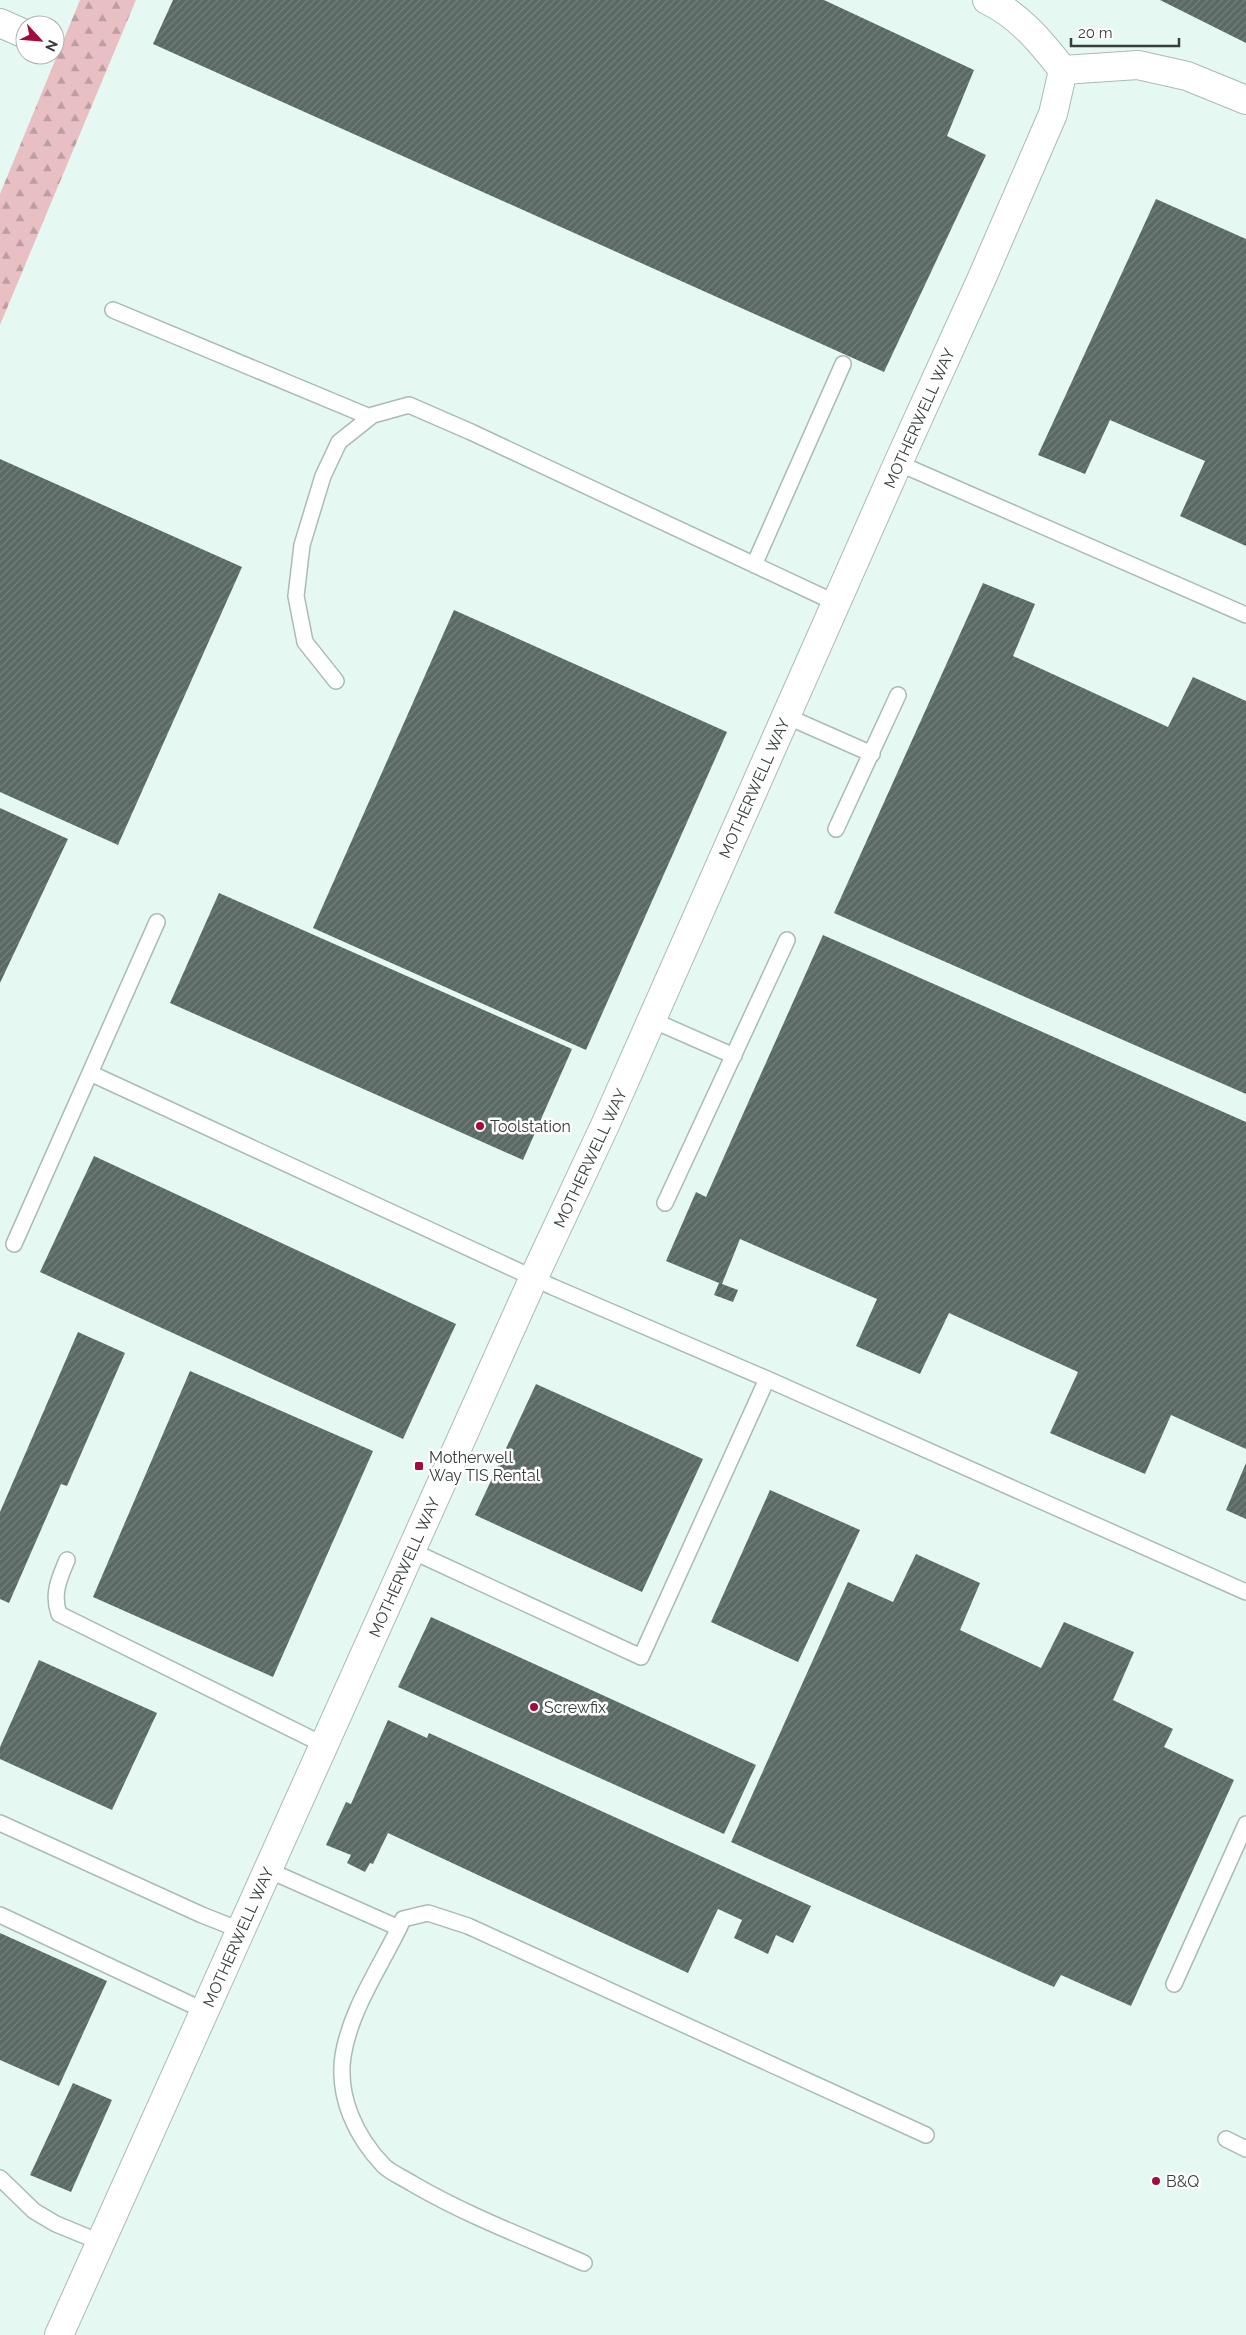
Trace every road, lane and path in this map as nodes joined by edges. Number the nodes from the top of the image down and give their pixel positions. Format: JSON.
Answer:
{"nodes":[{"id":1,"x":987,"y":0,"type":"edge"},
{"id":2,"x":0,"y":23,"type":"edge"},
{"id":3,"x":15,"y":30,"type":"edge"},
{"id":4,"x":1063,"y":70,"type":"junction"},
{"id":5,"x":1246,"y":100,"type":"edge"},
{"id":6,"x":113,"y":310,"type":"dead end"},
{"id":7,"x":843,"y":364,"type":"dead end"},
{"id":8,"x":370,"y":417,"type":"junction"},
{"id":9,"x":898,"y":463,"type":"junction"},
{"id":10,"x":754,"y":564,"type":"junction"},
{"id":11,"x":836,"y":603,"type":"junction"},
{"id":12,"x":1246,"y":615,"type":"edge"},
{"id":13,"x":336,"y":681,"type":"dead end"},
{"id":14,"x":898,"y":695,"type":"dead end"},
{"id":15,"x":786,"y":716,"type":"junction"},
{"id":16,"x":872,"y":754,"type":"junction"},
{"id":17,"x":836,"y":829,"type":"dead end"},
{"id":18,"x":157,"y":922,"type":"dead end"},
{"id":19,"x":787,"y":940,"type":"dead end"},
{"id":20,"x":652,"y":1020,"type":"junction"},
{"id":21,"x":734,"y":1056,"type":"junction"},
{"id":22,"x":90,"y":1073,"type":"junction"},
{"id":23,"x":665,"y":1203,"type":"dead end"},
{"id":24,"x":14,"y":1244,"type":"dead end"},
{"id":25,"x":534,"y":1278,"type":"junction"},
{"id":26,"x":767,"y":1380,"type":"junction"},
{"id":27,"x":412,"y":1551,"type":"junction"},
{"id":28,"x":67,"y":1560,"type":"dead end"},
{"id":29,"x":1246,"y":1592,"type":"edge"},
{"id":30,"x":324,"y":1745,"type":"junction"},
{"id":31,"x":0,"y":1823,"type":"edge"},
{"id":32,"x":1246,"y":1824,"type":"edge"},
{"id":33,"x":268,"y":1870,"type":"junction"},
{"id":34,"x":0,"y":1915,"type":"edge"},
{"id":35,"x":399,"y":1928,"type":"junction"},
{"id":36,"x":240,"y":1930,"type":"junction"},
{"id":37,"x":1174,"y":1984,"type":"dead end"},
{"id":38,"x":205,"y":2011,"type":"junction"},
{"id":39,"x":926,"y":2135,"type":"dead end"},
{"id":40,"x":1226,"y":2139,"type":"dead end"},
{"id":41,"x":1246,"y":2149,"type":"edge"},
{"id":42,"x":0,"y":2178,"type":"edge"},
{"id":43,"x":100,"y":2242,"type":"junction"},
{"id":44,"x":584,"y":2263,"type":"dead end"},
{"id":45,"x":59,"y":2335,"type":"edge"}],
"edges":[{"from":1,"to":4,"type":"street"},
{"from":2,"to":3,"type":"street"},
{"from":4,"to":5,"type":"street"},
{"from":4,"to":9,"type":"street","name":"MOTHERWELL WAY"},
{"from":6,"to":8,"type":"lane"},
{"from":7,"to":10,"type":"lane"},
{"from":8,"to":10,"type":"lane"},
{"from":8,"to":13,"type":"lane"},
{"from":9,"to":11,"type":"street","name":"MOTHERWELL WAY"},
{"from":9,"to":12,"type":"lane"},
{"from":10,"to":11,"type":"lane"},
{"from":11,"to":15,"type":"street","name":"MOTHERWELL WAY"},
{"from":14,"to":16,"type":"lane"},
{"from":15,"to":16,"type":"lane"},
{"from":15,"to":20,"type":"street","name":"MOTHERWELL WAY"},
{"from":16,"to":17,"type":"lane"},
{"from":18,"to":22,"type":"lane"},
{"from":19,"to":21,"type":"lane"},
{"from":20,"to":21,"type":"lane"},
{"from":20,"to":25,"type":"street","name":"MOTHERWELL WAY"},
{"from":21,"to":23,"type":"lane"},
{"from":22,"to":24,"type":"lane"},
{"from":22,"to":25,"type":"lane"},
{"from":25,"to":26,"type":"lane"},
{"from":25,"to":27,"type":"street","name":"MOTHERWELL WAY"},
{"from":26,"to":27,"type":"lane"},
{"from":26,"to":29,"type":"lane"},
{"from":27,"to":30,"type":"street","name":"MOTHERWELL WAY"},
{"from":28,"to":30,"type":"lane"},
{"from":30,"to":33,"type":"street","name":"MOTHERWELL WAY"},
{"from":31,"to":36,"type":"lane"},
{"from":32,"to":37,"type":"lane"},
{"from":33,"to":35,"type":"lane"},
{"from":33,"to":36,"type":"street","name":"MOTHERWELL WAY"},
{"from":34,"to":38,"type":"lane"},
{"from":35,"to":39,"type":"lane"},
{"from":35,"to":44,"type":"lane"},
{"from":36,"to":38,"type":"street","name":"MOTHERWELL WAY"},
{"from":38,"to":43,"type":"street","name":"MOTHERWELL WAY"},
{"from":40,"to":41,"type":"lane"},
{"from":42,"to":43,"type":"lane"},
{"from":43,"to":45,"type":"street","name":"MOTHERWELL WAY"}]}
